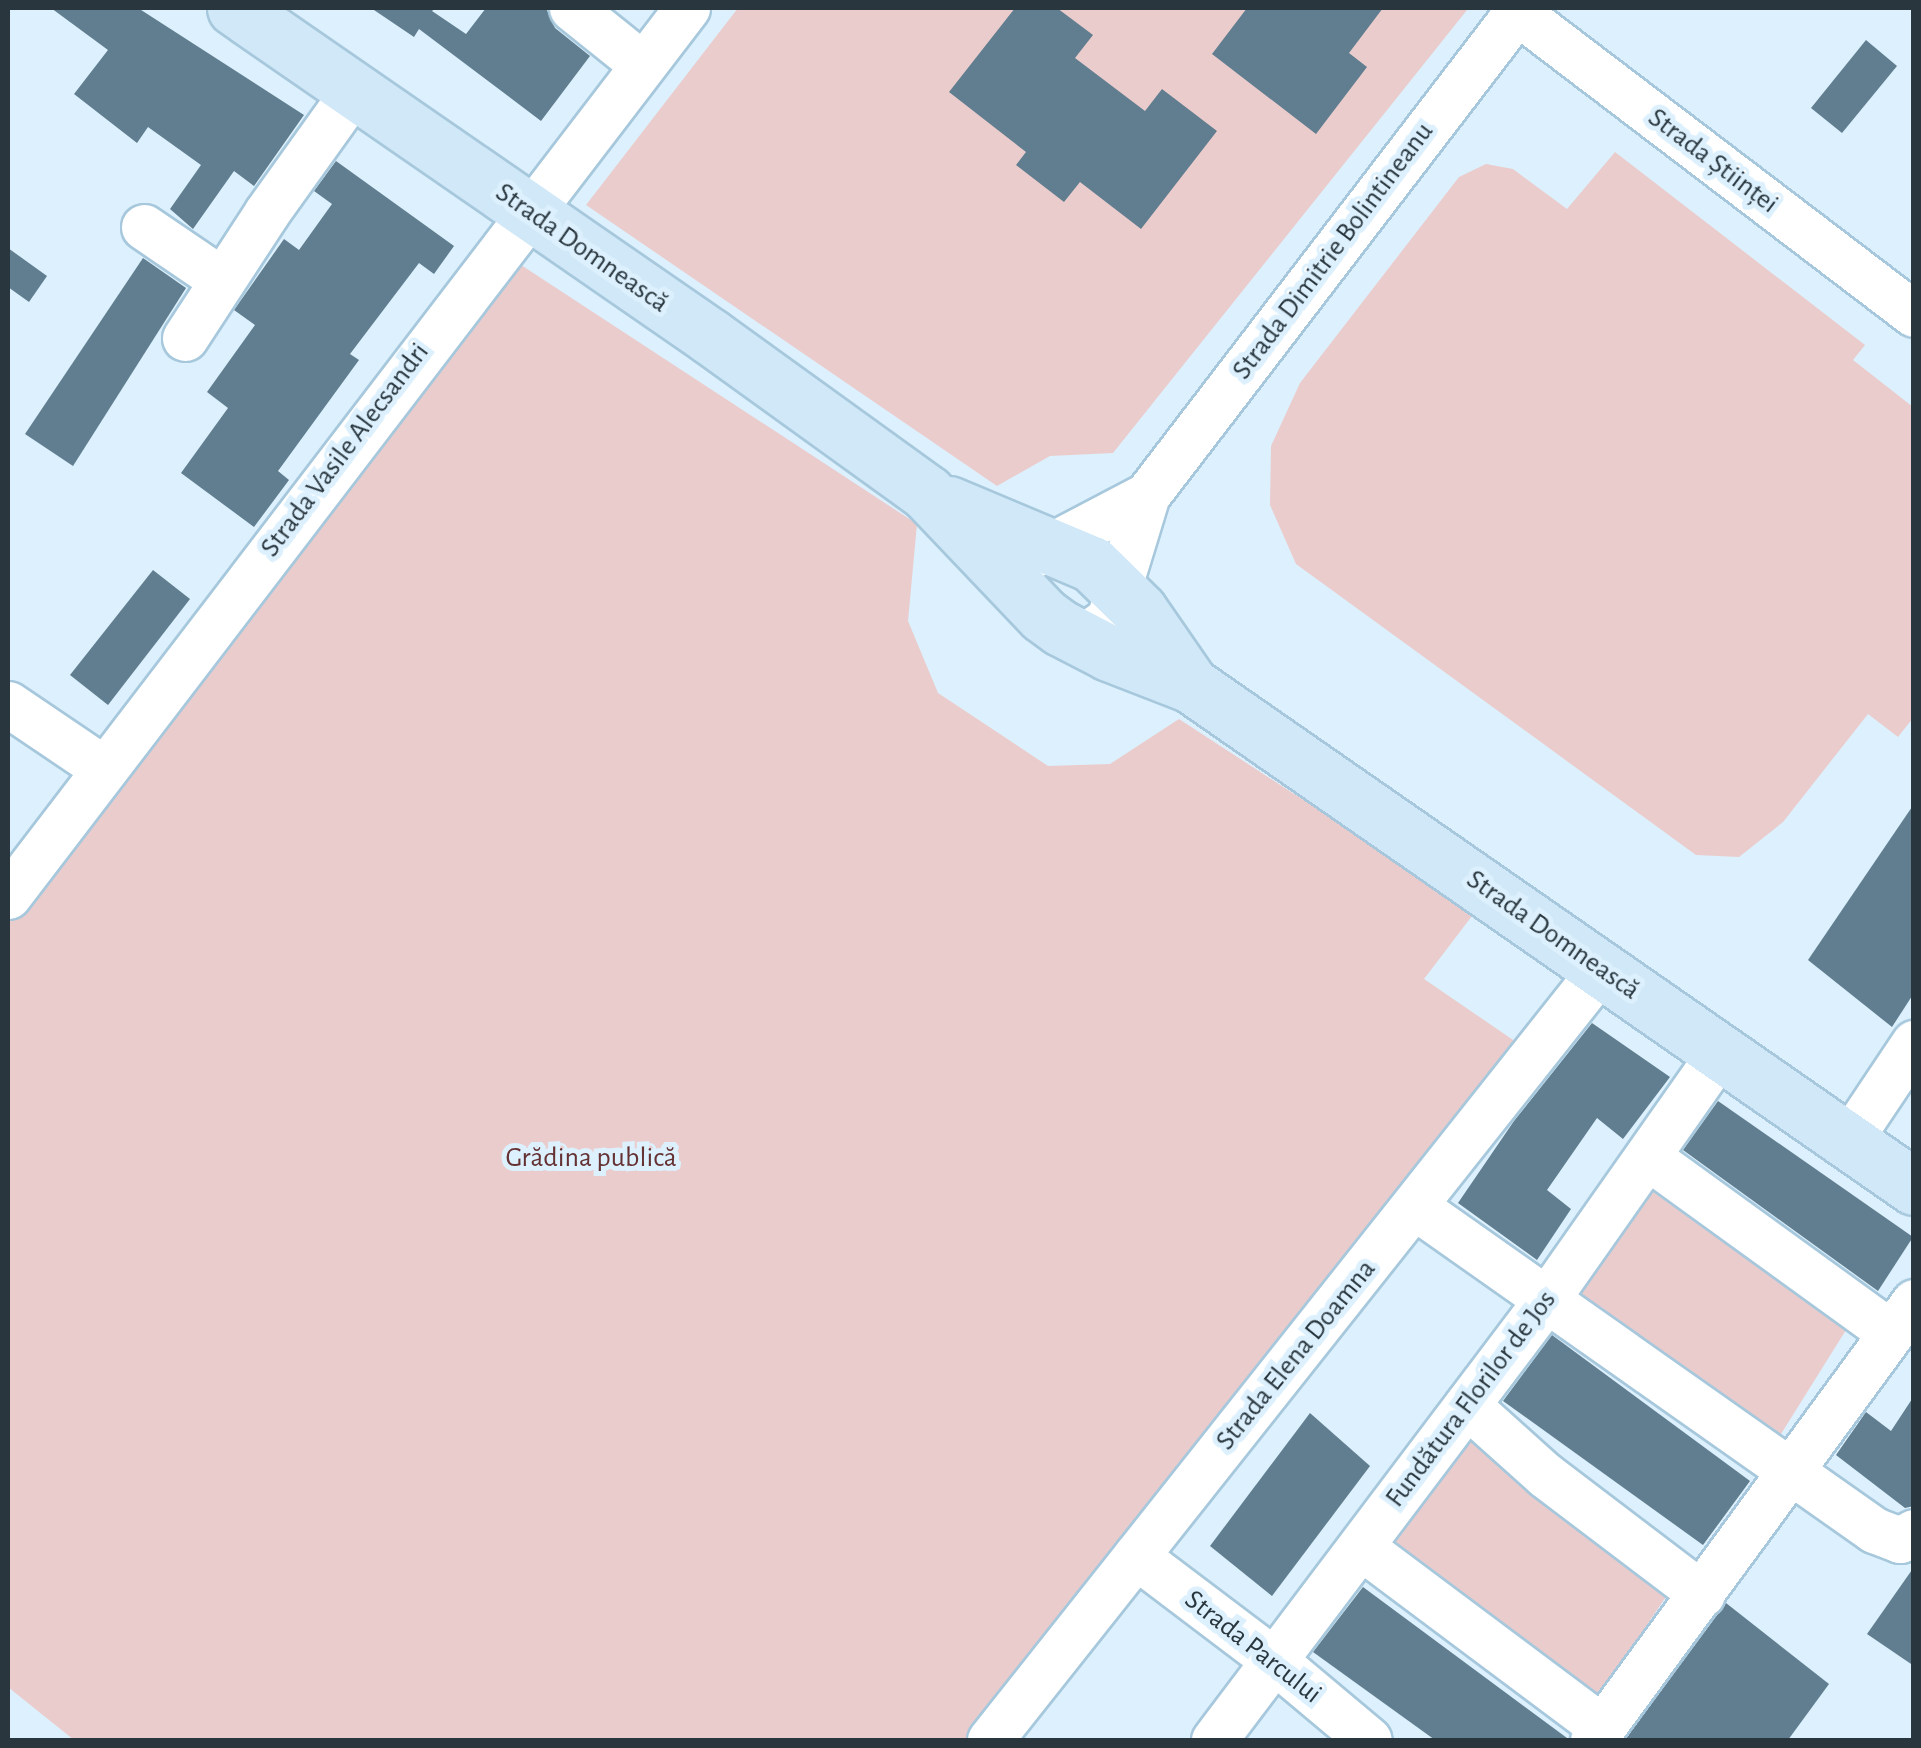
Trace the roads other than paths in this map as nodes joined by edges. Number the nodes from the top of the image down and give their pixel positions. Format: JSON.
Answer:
{"nodes":[{"id":1,"x":235,"y":8,"type":"edge"},
{"id":2,"x":572,"y":8,"type":"edge"},
{"id":3,"x":687,"y":8,"type":"edge"},
{"id":4,"x":1516,"y":9,"type":"edge"},
{"id":5,"x":642,"y":64,"type":"junction"},
{"id":6,"x":353,"y":92,"type":"junction"},
{"id":7,"x":530,"y":211,"type":"junction"},
{"id":8,"x":144,"y":227,"type":"dead end"},
{"id":9,"x":222,"y":280,"type":"junction"},
{"id":10,"x":1914,"y":314,"type":"edge"},
{"id":11,"x":185,"y":338,"type":"dead end"},
{"id":12,"x":926,"y":493,"type":"junction"},
{"id":13,"x":1146,"y":495,"type":"junction"},
{"id":14,"x":1052,"y":545,"type":"junction"},
{"id":15,"x":1120,"y":586,"type":"junction"},
{"id":16,"x":1022,"y":593,"type":"junction"},
{"id":17,"x":1081,"y":640,"type":"junction"},
{"id":18,"x":1191,"y":684,"type":"junction"},
{"id":19,"x":8,"y":704,"type":"edge"},
{"id":20,"x":104,"y":768,"type":"junction"},
{"id":21,"x":8,"y":896,"type":"edge"},
{"id":22,"x":1602,"y":969,"type":"junction"},
{"id":23,"x":1914,"y":1043,"type":"edge"},
{"id":24,"x":1720,"y":1050,"type":"junction"},
{"id":25,"x":1849,"y":1140,"type":"junction"},
{"id":26,"x":1648,"y":1158,"type":"junction"},
{"id":27,"x":1914,"y":1187,"type":"edge"},
{"id":28,"x":1414,"y":1206,"type":"junction"},
{"id":29,"x":1546,"y":1300,"type":"junction"},
{"id":30,"x":1902,"y":1317,"type":"edge"},
{"id":31,"x":1467,"y":1405,"type":"junction"},
{"id":32,"x":1794,"y":1470,"type":"junction"},
{"id":33,"x":1914,"y":1532,"type":"edge"},
{"id":34,"x":1361,"y":1548,"type":"junction"},
{"id":35,"x":1136,"y":1556,"type":"junction"},
{"id":36,"x":1702,"y":1594,"type":"junction"},
{"id":37,"x":1276,"y":1662,"type":"junction"},
{"id":38,"x":1597,"y":1734,"type":"edge"},
{"id":39,"x":990,"y":1740,"type":"edge"},
{"id":40,"x":1214,"y":1740,"type":"edge"},
{"id":41,"x":1369,"y":1740,"type":"edge"}],
"edges":[{"from":1,"to":6,"type":"main road","name":"Strada Domnească"},
{"from":2,"to":5,"type":"street"},
{"from":3,"to":5,"type":"street","name":"Strada Vasile Alecsandri"},
{"from":4,"to":10,"type":"street","name":"Strada Științei"},
{"from":4,"to":13,"type":"street","name":"Strada Dimitrie Bolintineanu"},
{"from":5,"to":7,"type":"street","name":"Strada Vasile Alecsandri"},
{"from":6,"to":7,"type":"main road","name":"Strada Domnească"},
{"from":6,"to":9,"type":"street"},
{"from":7,"to":12,"type":"main road","name":"Strada Domnească"},
{"from":7,"to":20,"type":"street","name":"Strada Vasile Alecsandri"},
{"from":8,"to":9,"type":"street"},
{"from":9,"to":11,"type":"street"},
{"from":12,"to":14,"type":"main road","name":"Strada Domnească"},
{"from":12,"to":16,"type":"main road","name":"Strada Domnească"},
{"from":13,"to":14,"type":"street","name":"Strada Dimitrie Bolintineanu"},
{"from":13,"to":15,"type":"street","name":"Strada Dimitrie Bolintineanu"},
{"from":14,"to":15,"type":"main road","name":"Strada Domnească"},
{"from":14,"to":16,"type":"street","name":"Strada Dimitrie Bolintineanu"},
{"from":15,"to":17,"type":"street","name":"Strada Dimitrie Bolintineanu"},
{"from":15,"to":18,"type":"main road","name":"Strada Domnească"},
{"from":16,"to":17,"type":"main road","name":"Strada Domnească"},
{"from":17,"to":18,"type":"main road","name":"Strada Domnească"},
{"from":18,"to":22,"type":"main road","name":"Strada Domnească"},
{"from":19,"to":20,"type":"street"},
{"from":20,"to":21,"type":"street","name":"Strada Vasile Alecsandri"},
{"from":22,"to":24,"type":"main road","name":"Strada Domnească"},
{"from":22,"to":28,"type":"street","name":"Strada Elena Doamna"},
{"from":23,"to":25,"type":"street"},
{"from":24,"to":25,"type":"main road","name":"Strada Domnească"},
{"from":24,"to":26,"type":"street","name":"Fundătura Florilor de Jos"},
{"from":25,"to":27,"type":"main road","name":"Strada Domnească"},
{"from":26,"to":29,"type":"street","name":"Fundătura Florilor de Jos"},
{"from":26,"to":30,"type":"street"},
{"from":28,"to":29,"type":"street"},
{"from":28,"to":35,"type":"street","name":"Strada Elena Doamna"},
{"from":29,"to":31,"type":"street","name":"Fundătura Florilor de Jos"},
{"from":29,"to":32,"type":"street"},
{"from":30,"to":32,"type":"street"},
{"from":31,"to":34,"type":"street","name":"Fundătura Florilor de Jos"},
{"from":31,"to":36,"type":"street"},
{"from":32,"to":33,"type":"street"},
{"from":32,"to":36,"type":"street"},
{"from":34,"to":37,"type":"street","name":"Fundătura Florilor de Jos"},
{"from":34,"to":38,"type":"street"},
{"from":35,"to":37,"type":"street","name":"Strada Parcului"},
{"from":35,"to":39,"type":"street","name":"Strada Elena Doamna"},
{"from":36,"to":38,"type":"street"},
{"from":37,"to":40,"type":"street","name":"Fundătura Florilor de Jos"},
{"from":37,"to":41,"type":"street","name":"Strada Parcului"}]}
